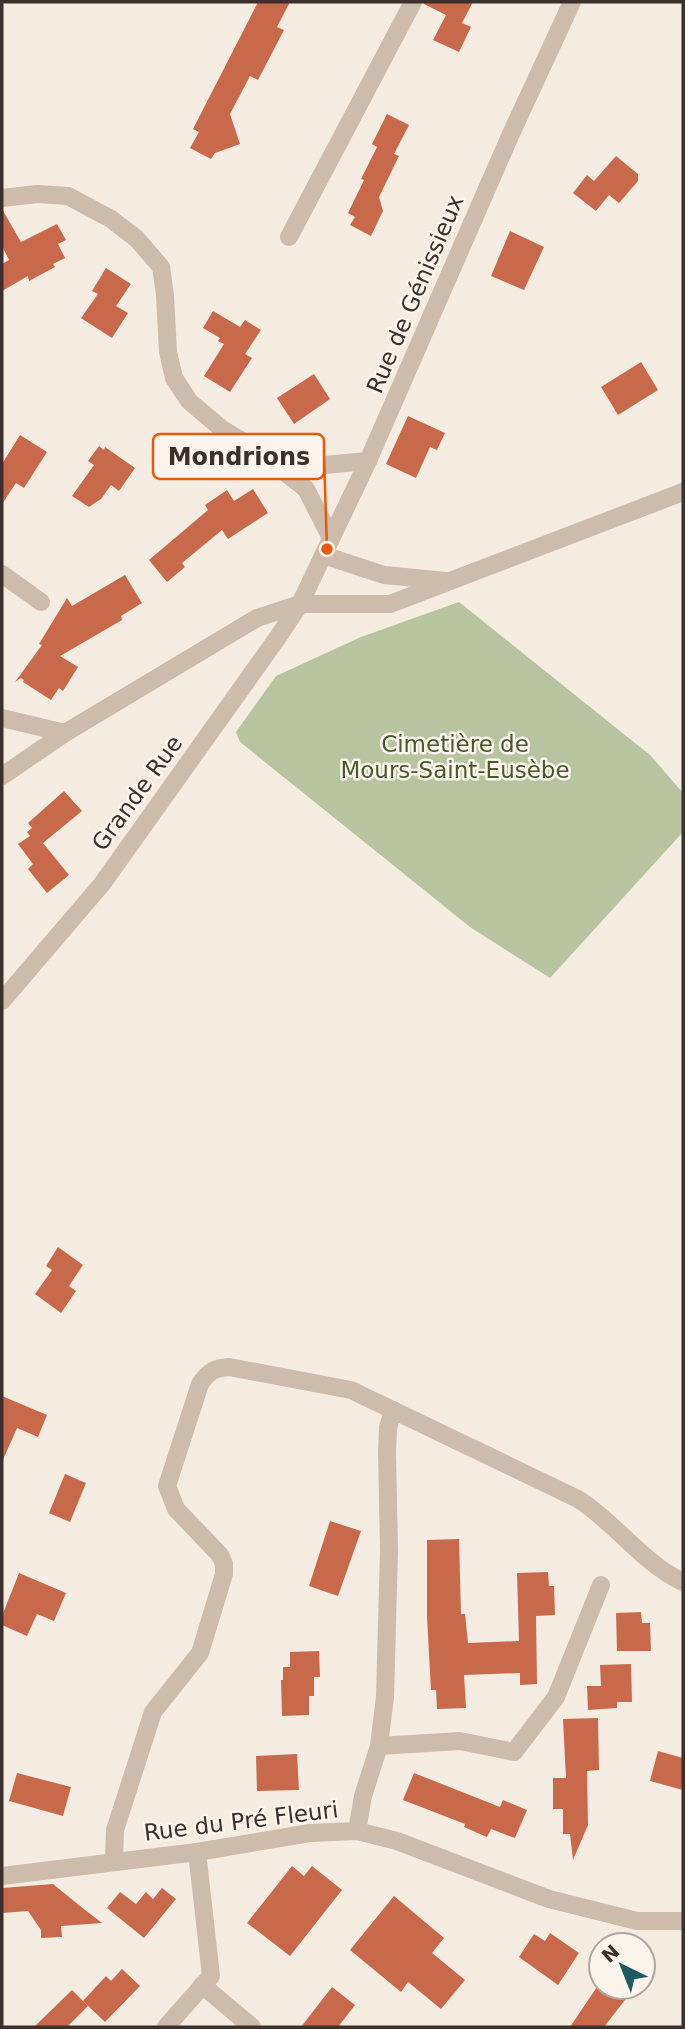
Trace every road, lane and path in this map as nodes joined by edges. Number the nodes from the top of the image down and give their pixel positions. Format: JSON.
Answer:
{"nodes":[{"id":1,"x":413,"y":2,"type":"edge"},
{"id":2,"x":572,"y":2,"type":"edge"},
{"id":3,"x":2,"y":198,"type":"edge"},
{"id":4,"x":289,"y":237,"type":"dead end"},
{"id":5,"x":368,"y":461,"type":"junction"},
{"id":6,"x":281,"y":469,"type":"junction"},
{"id":7,"x":683,"y":492,"type":"edge"},
{"id":8,"x":331,"y":538,"type":"junction"},
{"id":9,"x":323,"y":555,"type":"junction"},
{"id":10,"x":2,"y":574,"type":"edge"},
{"id":11,"x":450,"y":581,"type":"junction"},
{"id":12,"x":41,"y":602,"type":"dead end"},
{"id":13,"x":300,"y":604,"type":"junction"},
{"id":14,"x":2,"y":718,"type":"edge"},
{"id":15,"x":65,"y":733,"type":"junction"},
{"id":16,"x":2,"y":776,"type":"edge"},
{"id":17,"x":2,"y":1001,"type":"edge"},
{"id":18,"x":393,"y":1410,"type":"junction"},
{"id":19,"x":683,"y":1582,"type":"edge"},
{"id":20,"x":601,"y":1585,"type":"dead end"},
{"id":21,"x":379,"y":1746,"type":"junction"},
{"id":22,"x":357,"y":1831,"type":"junction"},
{"id":23,"x":197,"y":1852,"type":"junction"},
{"id":24,"x":114,"y":1861,"type":"junction"},
{"id":25,"x":2,"y":1876,"type":"edge"},
{"id":26,"x":683,"y":1921,"type":"edge"},
{"id":27,"x":202,"y":1985,"type":"junction"},
{"id":28,"x":166,"y":2027,"type":"edge"},
{"id":29,"x":252,"y":2027,"type":"edge"}],
"edges":[{"from":1,"to":4,"type":"street"},
{"from":2,"to":5,"type":"street","name":"Rue de Génissieux"},
{"from":3,"to":6,"type":"street"},
{"from":5,"to":6,"type":"street"},
{"from":5,"to":8,"type":"street","name":"Rue de Génissieux"},
{"from":6,"to":8,"type":"street"},
{"from":7,"to":11,"type":"street"},
{"from":8,"to":9,"type":"street","name":"Rue de Génissieux"},
{"from":9,"to":11,"type":"street"},
{"from":9,"to":13,"type":"street","name":"Rue de Génissieux"},
{"from":10,"to":12,"type":"street"},
{"from":11,"to":13,"type":"street"},
{"from":13,"to":15,"type":"street"},
{"from":13,"to":17,"type":"street","name":"Grande Rue"},
{"from":14,"to":15,"type":"street"},
{"from":15,"to":16,"type":"street"},
{"from":18,"to":19,"type":"street"},
{"from":18,"to":21,"type":"street"},
{"from":18,"to":24,"type":"street"},
{"from":20,"to":21,"type":"street"},
{"from":21,"to":22,"type":"street"},
{"from":22,"to":23,"type":"street","name":"Rue du Pré Fleuri"},
{"from":22,"to":26,"type":"street","name":"Rue du Pré Fleuri"},
{"from":23,"to":24,"type":"street","name":"Rue du Pré Fleuri"},
{"from":23,"to":27,"type":"street"},
{"from":24,"to":25,"type":"street","name":"Rue du Pré Fleuri"},
{"from":27,"to":28,"type":"street"},
{"from":27,"to":29,"type":"street"}]}
